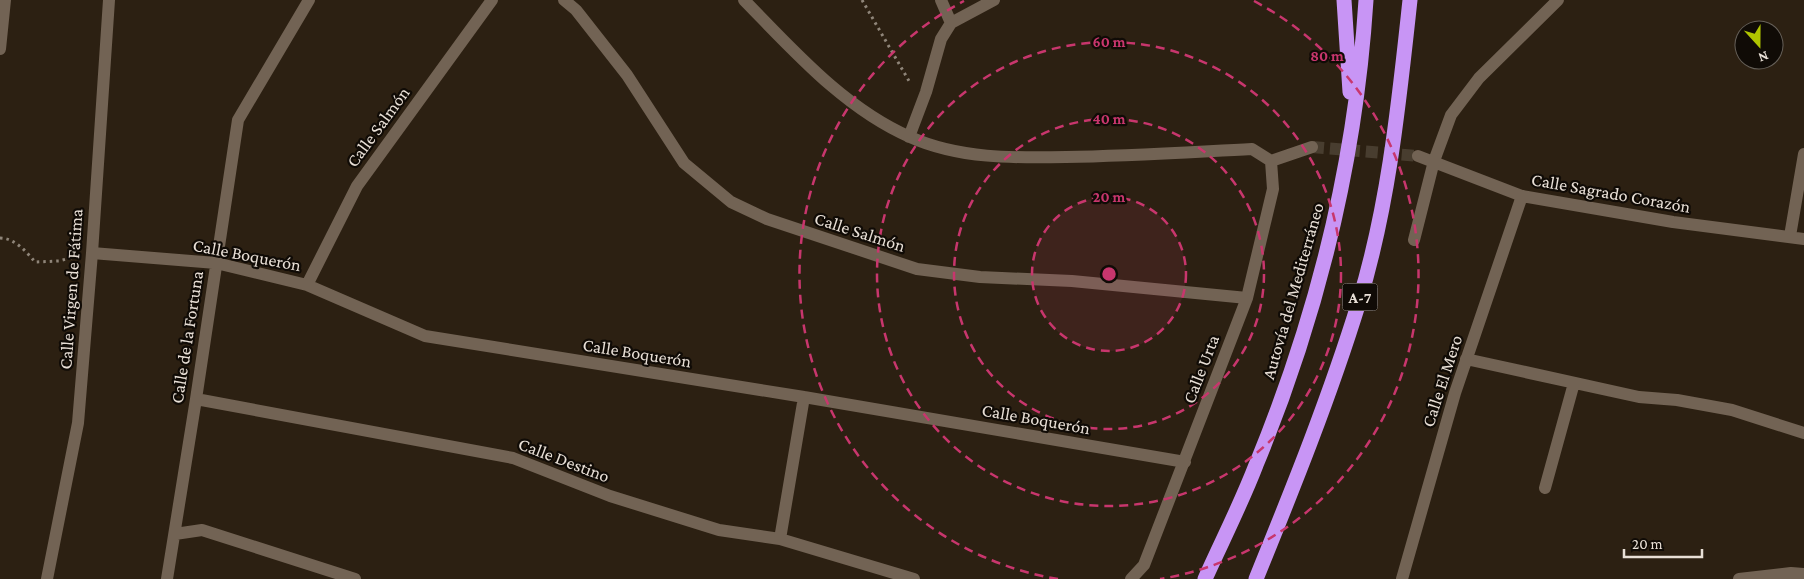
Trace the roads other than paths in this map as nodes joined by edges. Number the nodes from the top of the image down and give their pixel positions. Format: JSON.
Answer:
{"nodes":[{"id":1,"x":5,"y":0,"type":"edge"},
{"id":2,"x":109,"y":0,"type":"edge"},
{"id":3,"x":309,"y":0,"type":"edge"},
{"id":4,"x":492,"y":0,"type":"edge"},
{"id":5,"x":564,"y":0,"type":"edge"},
{"id":6,"x":744,"y":0,"type":"edge"},
{"id":7,"x":941,"y":0,"type":"edge"},
{"id":8,"x":994,"y":0,"type":"edge"},
{"id":9,"x":1344,"y":0,"type":"edge"},
{"id":10,"x":1366,"y":0,"type":"edge"},
{"id":11,"x":1410,"y":0,"type":"edge"},
{"id":12,"x":1558,"y":0,"type":"edge"},
{"id":13,"x":952,"y":23,"type":"junction"},
{"id":14,"x":0,"y":49,"type":"edge"},
{"id":15,"x":1353,"y":123,"type":"junction"},
{"id":16,"x":909,"y":137,"type":"junction"},
{"id":17,"x":1312,"y":148,"type":"tunnel mouth"},
{"id":18,"x":1804,"y":154,"type":"edge"},
{"id":19,"x":1418,"y":156,"type":"tunnel mouth"},
{"id":20,"x":1271,"y":160,"type":"junction"},
{"id":21,"x":1434,"y":161,"type":"junction"},
{"id":22,"x":1522,"y":196,"type":"junction"},
{"id":23,"x":1790,"y":236,"type":"junction"},
{"id":24,"x":1804,"y":239,"type":"edge"},
{"id":25,"x":1414,"y":240,"type":"dead end"},
{"id":26,"x":92,"y":253,"type":"junction"},
{"id":27,"x":216,"y":263,"type":"junction"},
{"id":28,"x":307,"y":285,"type":"junction"},
{"id":29,"x":1247,"y":298,"type":"junction"},
{"id":30,"x":1466,"y":359,"type":"junction"},
{"id":31,"x":1574,"y":383,"type":"junction"},
{"id":32,"x":804,"y":397,"type":"junction"},
{"id":33,"x":196,"y":399,"type":"junction"},
{"id":34,"x":1804,"y":433,"type":"edge"},
{"id":35,"x":1185,"y":462,"type":"junction"},
{"id":36,"x":1545,"y":488,"type":"dead end"},
{"id":37,"x":175,"y":534,"type":"junction"},
{"id":38,"x":780,"y":539,"type":"junction"},
{"id":39,"x":1804,"y":574,"type":"edge"},
{"id":40,"x":47,"y":579,"type":"edge"},
{"id":41,"x":167,"y":579,"type":"edge"},
{"id":42,"x":355,"y":579,"type":"edge"},
{"id":43,"x":914,"y":579,"type":"edge"},
{"id":44,"x":1131,"y":579,"type":"edge"},
{"id":45,"x":1205,"y":579,"type":"edge"},
{"id":46,"x":1256,"y":579,"type":"edge"},
{"id":47,"x":1402,"y":579,"type":"edge"},
{"id":48,"x":1739,"y":579,"type":"edge"}],
"edges":[{"from":1,"to":14,"type":"street"},
{"from":2,"to":26,"type":"street","name":"Calle Virgen de Fátima"},
{"from":3,"to":27,"type":"street","name":"Calle de la Fortuna"},
{"from":4,"to":28,"type":"street","name":"Calle Salmón"},
{"from":5,"to":29,"type":"street","name":"Calle Salmón"},
{"from":6,"to":16,"type":"street"},
{"from":7,"to":13,"type":"street"},
{"from":8,"to":13,"type":"street"},
{"from":9,"to":15,"type":"highway"},
{"from":10,"to":15,"type":"highway","name":"Autovía del Mediterráneo","number":"A-7"},
{"from":11,"to":46,"type":"highway","number":"A-7"},
{"from":12,"to":21,"type":"street"},
{"from":13,"to":16,"type":"street"},
{"from":15,"to":45,"type":"highway","name":"Autovía del Mediterráneo","number":"A-7"},
{"from":16,"to":20,"type":"street"},
{"from":17,"to":20,"type":"street"},
{"from":18,"to":23,"type":"street"},
{"from":19,"to":21,"type":"street","name":"Calle Sagrado Corazón"},
{"from":20,"to":29,"type":"street","name":"Calle Urta"},
{"from":21,"to":22,"type":"street","name":"Calle Sagrado Corazón"},
{"from":21,"to":25,"type":"street"},
{"from":22,"to":23,"type":"street","name":"Calle Sagrado Corazón"},
{"from":22,"to":30,"type":"street","name":"Calle El Mero"},
{"from":23,"to":24,"type":"street","name":"Calle Sagrado Corazón"},
{"from":26,"to":27,"type":"street","name":"Calle Boquerón"},
{"from":26,"to":40,"type":"street","name":"Calle Virgen de Fátima"},
{"from":27,"to":28,"type":"street","name":"Calle Boquerón"},
{"from":27,"to":33,"type":"street","name":"Calle de la Fortuna"},
{"from":28,"to":32,"type":"street","name":"Calle Boquerón"},
{"from":29,"to":35,"type":"street","name":"Calle Urta"},
{"from":30,"to":31,"type":"street"},
{"from":30,"to":47,"type":"street","name":"Calle El Mero"},
{"from":31,"to":34,"type":"street"},
{"from":31,"to":36,"type":"street"},
{"from":32,"to":35,"type":"street","name":"Calle Boquerón"},
{"from":32,"to":38,"type":"street"},
{"from":33,"to":37,"type":"street","name":"Calle de la Fortuna"},
{"from":33,"to":38,"type":"street","name":"Calle Destino"},
{"from":35,"to":44,"type":"street","name":"Calle Urta"},
{"from":37,"to":41,"type":"street","name":"Calle de la Fortuna"},
{"from":37,"to":42,"type":"street"},
{"from":38,"to":43,"type":"street","name":"Calle Destino"},
{"from":39,"to":48,"type":"street"}]}
